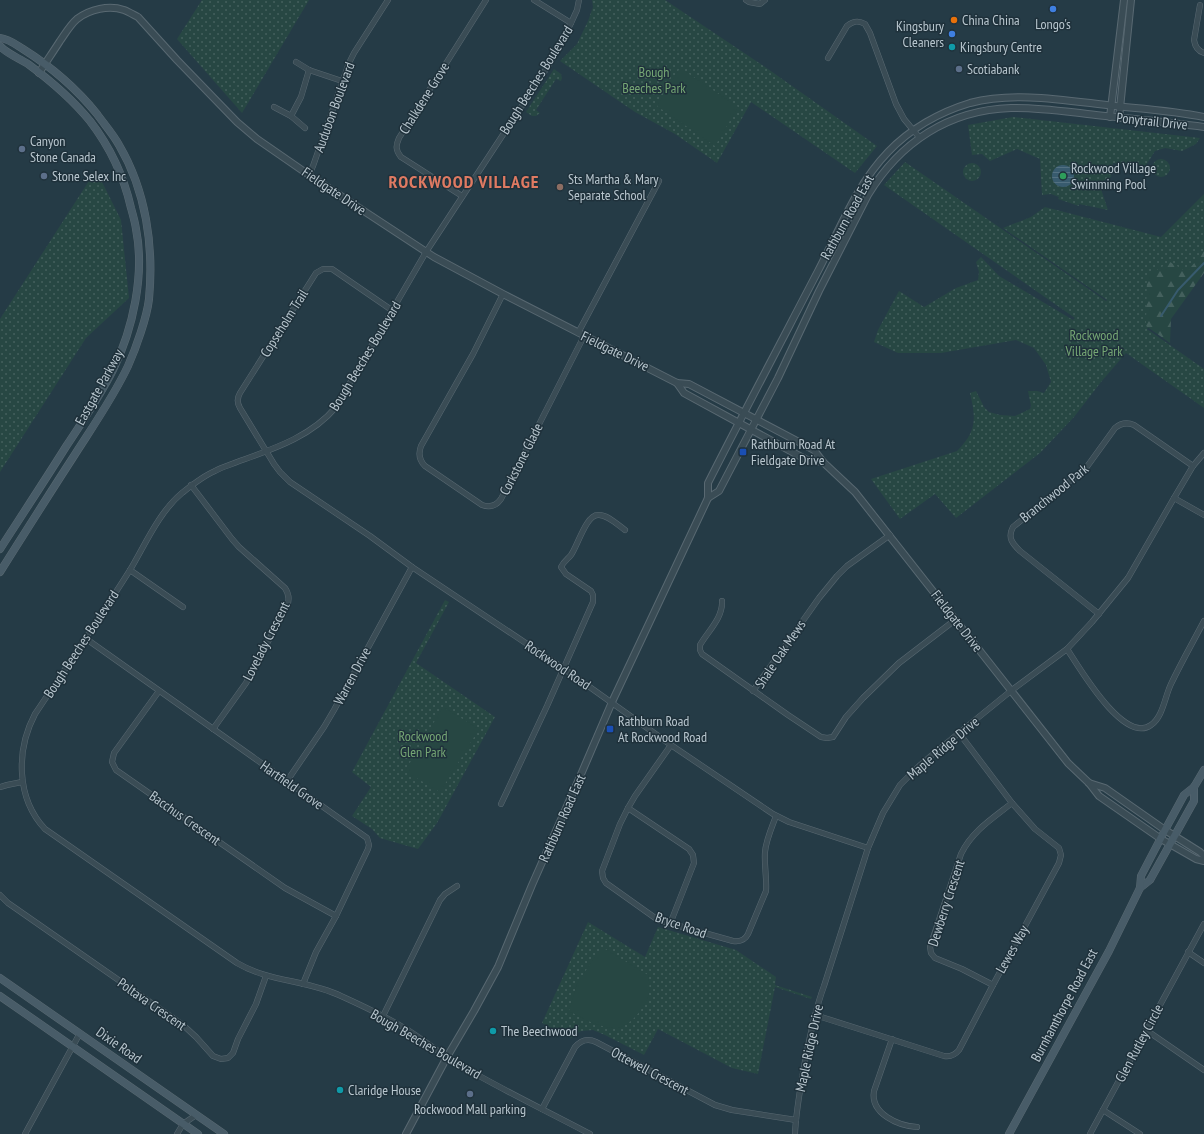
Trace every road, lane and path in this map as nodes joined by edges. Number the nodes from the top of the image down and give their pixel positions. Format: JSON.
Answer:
{"nodes":[{"id":1,"x":388,"y":0,"type":"edge"},
{"id":2,"x":486,"y":0,"type":"edge"},
{"id":3,"x":534,"y":0,"type":"edge"},
{"id":4,"x":579,"y":0,"type":"edge"},
{"id":5,"x":746,"y":0,"type":"edge"},
{"id":6,"x":765,"y":0,"type":"edge"},
{"id":7,"x":1124,"y":0,"type":"edge"},
{"id":8,"x":1131,"y":0,"type":"edge"},
{"id":9,"x":1200,"y":5,"type":"dead end"},
{"id":10,"x":571,"y":23,"type":"junction"},
{"id":11,"x":0,"y":38,"type":"edge"},
{"id":12,"x":0,"y":46,"type":"edge"},
{"id":13,"x":1204,"y":53,"type":"edge"},
{"id":14,"x":828,"y":58,"type":"dead end"},
{"id":15,"x":296,"y":62,"type":"dead end"},
{"id":16,"x":45,"y":64,"type":"junction"},
{"id":17,"x":309,"y":70,"type":"junction"},
{"id":18,"x":39,"y":73,"type":"junction"},
{"id":19,"x":342,"y":80,"type":"junction"},
{"id":20,"x":1111,"y":106,"type":"junction"},
{"id":21,"x":274,"y":107,"type":"dead end"},
{"id":22,"x":1120,"y":107,"type":"junction"},
{"id":23,"x":291,"y":116,"type":"junction"},
{"id":24,"x":1100,"y":116,"type":"joint"},
{"id":25,"x":1110,"y":117,"type":"junction"},
{"id":26,"x":1204,"y":117,"type":"edge"},
{"id":27,"x":1119,"y":118,"type":"junction"},
{"id":28,"x":1204,"y":127,"type":"edge"},
{"id":29,"x":305,"y":128,"type":"dead end"},
{"id":30,"x":913,"y":130,"type":"junction"},
{"id":31,"x":919,"y":137,"type":"junction"},
{"id":32,"x":309,"y":175,"type":"junction"},
{"id":33,"x":659,"y":181,"type":"dead end"},
{"id":34,"x":462,"y":196,"type":"junction"},
{"id":35,"x":426,"y":252,"type":"junction"},
{"id":36,"x":503,"y":294,"type":"junction"},
{"id":37,"x":393,"y":311,"type":"junction"},
{"id":38,"x":581,"y":334,"type":"junction"},
{"id":39,"x":678,"y":382,"type":"junction"},
{"id":40,"x":744,"y":413,"type":"junction"},
{"id":41,"x":757,"y":420,"type":"junction"},
{"id":42,"x":739,"y":423,"type":"junction"},
{"id":43,"x":752,"y":430,"type":"junction"},
{"id":44,"x":266,"y":452,"type":"junction"},
{"id":45,"x":1204,"y":453,"type":"edge"},
{"id":46,"x":823,"y":462,"type":"junction"},
{"id":47,"x":1193,"y":466,"type":"junction"},
{"id":48,"x":191,"y":485,"type":"junction"},
{"id":49,"x":708,"y":498,"type":"junction"},
{"id":50,"x":1174,"y":498,"type":"junction"},
{"id":51,"x":1204,"y":515,"type":"edge"},
{"id":52,"x":625,"y":530,"type":"dead end"},
{"id":53,"x":890,"y":535,"type":"junction"},
{"id":54,"x":0,"y":549,"type":"edge"},
{"id":55,"x":412,"y":567,"type":"junction"},
{"id":56,"x":130,"y":570,"type":"junction"},
{"id":57,"x":0,"y":572,"type":"edge"},
{"id":58,"x":722,"y":601,"type":"dead end"},
{"id":59,"x":183,"y":607,"type":"dead end"},
{"id":60,"x":1099,"y":614,"type":"junction"},
{"id":61,"x":955,"y":620,"type":"junction"},
{"id":62,"x":1204,"y":621,"type":"edge"},
{"id":63,"x":85,"y":638,"type":"junction"},
{"id":64,"x":1067,"y":649,"type":"junction"},
{"id":65,"x":563,"y":668,"type":"junction"},
{"id":66,"x":1012,"y":690,"type":"junction"},
{"id":67,"x":159,"y":691,"type":"junction"},
{"id":68,"x":754,"y":691,"type":"junction"},
{"id":69,"x":612,"y":702,"type":"junction"},
{"id":70,"x":213,"y":729,"type":"junction"},
{"id":71,"x":959,"y":733,"type":"junction"},
{"id":72,"x":671,"y":745,"type":"junction"},
{"id":73,"x":1204,"y":770,"type":"edge"},
{"id":74,"x":288,"y":781,"type":"junction"},
{"id":75,"x":22,"y":782,"type":"junction"},
{"id":76,"x":1089,"y":783,"type":"junction"},
{"id":77,"x":0,"y":787,"type":"edge"},
{"id":78,"x":1194,"y":787,"type":"junction"},
{"id":79,"x":1012,"y":803,"type":"junction"},
{"id":80,"x":500,"y":804,"type":"dead end"},
{"id":81,"x":628,"y":808,"type":"junction"},
{"id":82,"x":776,"y":816,"type":"junction"},
{"id":83,"x":1165,"y":830,"type":"junction"},
{"id":84,"x":1174,"y":836,"type":"junction"},
{"id":85,"x":1161,"y":840,"type":"junction"},
{"id":86,"x":1169,"y":845,"type":"junction"},
{"id":87,"x":868,"y":848,"type":"junction"},
{"id":88,"x":1204,"y":856,"type":"edge"},
{"id":89,"x":1204,"y":861,"type":"edge"},
{"id":90,"x":457,"y":886,"type":"dead end"},
{"id":91,"x":1140,"y":888,"type":"junction"},
{"id":92,"x":0,"y":895,"type":"edge"},
{"id":93,"x":336,"y":916,"type":"junction"},
{"id":94,"x":670,"y":924,"type":"junction"},
{"id":95,"x":1204,"y":924,"type":"edge"},
{"id":96,"x":1188,"y":952,"type":"junction"},
{"id":97,"x":1204,"y":963,"type":"edge"},
{"id":98,"x":266,"y":976,"type":"junction"},
{"id":99,"x":0,"y":978,"type":"edge"},
{"id":100,"x":303,"y":984,"type":"junction"},
{"id":101,"x":993,"y":985,"type":"junction"},
{"id":102,"x":0,"y":996,"type":"edge"},
{"id":103,"x":815,"y":1015,"type":"junction"},
{"id":104,"x":383,"y":1016,"type":"junction"},
{"id":105,"x":1146,"y":1030,"type":"junction"},
{"id":106,"x":80,"y":1033,"type":"junction"},
{"id":107,"x":892,"y":1040,"type":"junction"},
{"id":108,"x":72,"y":1047,"type":"junction"},
{"id":109,"x":447,"y":1057,"type":"junction"},
{"id":110,"x":1204,"y":1070,"type":"edge"},
{"id":111,"x":542,"y":1109,"type":"junction"},
{"id":112,"x":1103,"y":1110,"type":"junction"},
{"id":113,"x":196,"y":1115,"type":"junction"},
{"id":114,"x":796,"y":1120,"type":"junction"},
{"id":115,"x":918,"y":1127,"type":"dead end"},
{"id":116,"x":180,"y":1130,"type":"edge"},
{"id":117,"x":25,"y":1134,"type":"edge"},
{"id":118,"x":198,"y":1134,"type":"edge"},
{"id":119,"x":224,"y":1134,"type":"edge"},
{"id":120,"x":406,"y":1134,"type":"edge"},
{"id":121,"x":590,"y":1134,"type":"edge"},
{"id":122,"x":795,"y":1134,"type":"edge"},
{"id":123,"x":1009,"y":1134,"type":"edge"},
{"id":124,"x":1090,"y":1134,"type":"edge"},
{"id":125,"x":1140,"y":1134,"type":"edge"}],
"edges":[{"from":1,"to":19,"type":"street","name":"Audubon Boulevard"},
{"from":2,"to":34,"type":"street","name":"Chalkdene Grove"},
{"from":3,"to":10,"type":"street"},
{"from":4,"to":10,"type":"street","name":"Bough Beeches Boulevard"},
{"from":5,"to":6,"type":"street"},
{"from":7,"to":20,"type":"street"},
{"from":8,"to":22,"type":"street"},
{"from":9,"to":13,"type":"street"},
{"from":10,"to":34,"type":"street","name":"Bough Beeches Boulevard"},
{"from":11,"to":16,"type":"main road","name":"Eastgate Parkway"},
{"from":12,"to":18,"type":"main road","name":"Eastgate Parkway"},
{"from":14,"to":30,"type":"street"},
{"from":15,"to":17,"type":"street"},
{"from":16,"to":18,"type":"street","name":"Fieldgate Drive"},
{"from":16,"to":32,"type":"street","name":"Fieldgate Drive"},
{"from":16,"to":57,"type":"main road","name":"Eastgate Parkway"},
{"from":17,"to":19,"type":"street"},
{"from":17,"to":23,"type":"street"},
{"from":18,"to":54,"type":"main road","name":"Eastgate Parkway"},
{"from":19,"to":32,"type":"street","name":"Audubon Boulevard"},
{"from":20,"to":22,"type":"street","name":"Ponytrail Drive"},
{"from":20,"to":25,"type":"street"},
{"from":20,"to":30,"type":"street","name":"Rathburn Road East"},
{"from":21,"to":23,"type":"street"},
{"from":22,"to":26,"type":"street","name":"Ponytrail Drive"},
{"from":22,"to":27,"type":"street"},
{"from":23,"to":29,"type":"street"},
{"from":24,"to":25,"type":"street","name":"Ponytrail Drive"},
{"from":24,"to":31,"type":"street","name":"Rathburn Road East"},
{"from":25,"to":27,"type":"street","name":"Ponytrail Drive"},
{"from":27,"to":28,"type":"street","name":"Ponytrail Drive"},
{"from":30,"to":31,"type":"street"},
{"from":30,"to":40,"type":"street","name":"Rathburn Road East"},
{"from":31,"to":41,"type":"street","name":"Rathburn Road East"},
{"from":32,"to":35,"type":"street","name":"Fieldgate Drive"},
{"from":33,"to":38,"type":"street"},
{"from":34,"to":35,"type":"street","name":"Bough Beeches Boulevard"},
{"from":35,"to":36,"type":"street","name":"Fieldgate Drive"},
{"from":35,"to":37,"type":"street","name":"Bough Beeches Boulevard"},
{"from":36,"to":38,"type":"street","name":"Fieldgate Drive"},
{"from":36,"to":38,"type":"street","name":"Corkstone Glade"},
{"from":37,"to":44,"type":"street","name":"Bough Beeches Boulevard"},
{"from":37,"to":44,"type":"street","name":"Copseholm Trail"},
{"from":38,"to":39,"type":"street","name":"Fieldgate Drive"},
{"from":39,"to":40,"type":"street","name":"Fieldgate Drive"},
{"from":39,"to":42,"type":"street","name":"Fieldgate Drive"},
{"from":40,"to":41,"type":"street","name":"Fieldgate Drive"},
{"from":40,"to":42,"type":"street","name":"Rathburn Road East"},
{"from":41,"to":43,"type":"street","name":"Rathburn Road East"},
{"from":41,"to":46,"type":"street","name":"Fieldgate Drive"},
{"from":42,"to":43,"type":"street","name":"Fieldgate Drive"},
{"from":42,"to":49,"type":"street","name":"Rathburn Road East"},
{"from":43,"to":46,"type":"street","name":"Fieldgate Drive"},
{"from":43,"to":49,"type":"street","name":"Rathburn Road East"},
{"from":44,"to":48,"type":"street","name":"Bough Beeches Boulevard"},
{"from":44,"to":55,"type":"street","name":"Rockwood Road"},
{"from":45,"to":47,"type":"street","name":"Maple Ridge Drive"},
{"from":46,"to":53,"type":"street","name":"Fieldgate Drive"},
{"from":47,"to":50,"type":"street","name":"Maple Ridge Drive"},
{"from":47,"to":60,"type":"street","name":"Branchwood Park"},
{"from":48,"to":56,"type":"street","name":"Bough Beeches Boulevard"},
{"from":48,"to":70,"type":"street","name":"Lovelady Crescent"},
{"from":49,"to":69,"type":"street","name":"Rathburn Road East"},
{"from":50,"to":51,"type":"street"},
{"from":50,"to":60,"type":"street","name":"Maple Ridge Drive"},
{"from":52,"to":65,"type":"street"},
{"from":53,"to":61,"type":"street","name":"Fieldgate Drive"},
{"from":53,"to":68,"type":"street","name":"Shale Oak Mews"},
{"from":55,"to":65,"type":"street","name":"Rockwood Road"},
{"from":55,"to":74,"type":"street","name":"Warren Drive"},
{"from":56,"to":59,"type":"street"},
{"from":56,"to":63,"type":"street","name":"Bough Beeches Boulevard"},
{"from":58,"to":68,"type":"street"},
{"from":60,"to":64,"type":"street","name":"Maple Ridge Drive"},
{"from":61,"to":66,"type":"street","name":"Fieldgate Drive"},
{"from":61,"to":68,"type":"street","name":"Shale Oak Mews"},
{"from":62,"to":64,"type":"street"},
{"from":63,"to":67,"type":"street","name":"Hartfield Grove"},
{"from":63,"to":75,"type":"street","name":"Bough Beeches Boulevard"},
{"from":64,"to":66,"type":"street","name":"Maple Ridge Drive"},
{"from":65,"to":69,"type":"street","name":"Rockwood Road"},
{"from":65,"to":80,"type":"street"},
{"from":66,"to":71,"type":"street","name":"Maple Ridge Drive"},
{"from":66,"to":76,"type":"street","name":"Fieldgate Drive"},
{"from":67,"to":70,"type":"street","name":"Hartfield Grove"},
{"from":67,"to":93,"type":"street","name":"Bacchus Crescent"},
{"from":69,"to":72,"type":"street","name":"Rockwood Road"},
{"from":69,"to":109,"type":"street","name":"Rathburn Road East"},
{"from":70,"to":74,"type":"street","name":"Hartfield Grove"},
{"from":71,"to":79,"type":"street","name":"Lewes Way"},
{"from":71,"to":87,"type":"street","name":"Maple Ridge Drive"},
{"from":72,"to":81,"type":"street","name":"Bryce Road"},
{"from":72,"to":82,"type":"street","name":"Rockwood Road"},
{"from":73,"to":78,"type":"main road","name":"Burnhamthorpe Road East"},
{"from":74,"to":93,"type":"street","name":"Hartfield Grove"},
{"from":75,"to":77,"type":"street"},
{"from":75,"to":98,"type":"street","name":"Bough Beeches Boulevard"},
{"from":76,"to":83,"type":"street","name":"Fieldgate Drive"},
{"from":76,"to":85,"type":"street","name":"Fieldgate Drive"},
{"from":78,"to":83,"type":"main road","name":"Burnhamthorpe Road East"},
{"from":78,"to":84,"type":"main road","name":"Burnhamthorpe Road East"},
{"from":79,"to":101,"type":"street","name":"Lewes Way"},
{"from":79,"to":101,"type":"street","name":"Dewberry Crescent"},
{"from":81,"to":94,"type":"street"},
{"from":81,"to":94,"type":"street","name":"Bryce Road"},
{"from":82,"to":87,"type":"street","name":"Rockwood Road"},
{"from":82,"to":94,"type":"street","name":"Bryce Road"},
{"from":83,"to":84,"type":"street","name":"Fieldgate Drive"},
{"from":83,"to":85,"type":"main road","name":"Burnhamthorpe Road East"},
{"from":84,"to":86,"type":"main road","name":"Burnhamthorpe Road East"},
{"from":84,"to":88,"type":"street","name":"Fieldgate Drive"},
{"from":85,"to":86,"type":"street","name":"Fieldgate Drive"},
{"from":85,"to":91,"type":"main road","name":"Burnhamthorpe Road East"},
{"from":86,"to":89,"type":"street","name":"Fieldgate Drive"},
{"from":86,"to":91,"type":"main road","name":"Burnhamthorpe Road East"},
{"from":87,"to":103,"type":"street","name":"Maple Ridge Drive"},
{"from":90,"to":104,"type":"street"},
{"from":91,"to":123,"type":"main road","name":"Burnhamthorpe Road East"},
{"from":92,"to":98,"type":"street","name":"Poltava Crescent"},
{"from":93,"to":100,"type":"street","name":"Hartfield Grove"},
{"from":95,"to":96,"type":"street","name":"Glen Rutley Circle"},
{"from":96,"to":97,"type":"street"},
{"from":96,"to":105,"type":"street","name":"Glen Rutley Circle"},
{"from":98,"to":100,"type":"street","name":"Bough Beeches Boulevard"},
{"from":99,"to":106,"type":"main road","name":"Dixie Road"},
{"from":100,"to":104,"type":"street","name":"Bough Beeches Boulevard"},
{"from":101,"to":107,"type":"street","name":"Lewes Way"},
{"from":102,"to":108,"type":"main road","name":"Dixie Road"},
{"from":103,"to":107,"type":"street","name":"Lewes Way"},
{"from":103,"to":114,"type":"street","name":"Maple Ridge Drive"},
{"from":104,"to":109,"type":"street","name":"Bough Beeches Boulevard"},
{"from":105,"to":110,"type":"street"},
{"from":105,"to":112,"type":"street","name":"Glen Rutley Circle"},
{"from":106,"to":108,"type":"street"},
{"from":106,"to":113,"type":"main road","name":"Dixie Road"},
{"from":107,"to":115,"type":"street"},
{"from":108,"to":116,"type":"main road","name":"Dixie Road"},
{"from":108,"to":117,"type":"street"},
{"from":109,"to":111,"type":"street","name":"Bough Beeches Boulevard"},
{"from":109,"to":120,"type":"street","name":"Rathburn Road East"},
{"from":111,"to":114,"type":"street","name":"Ottewell Crescent"},
{"from":111,"to":121,"type":"street","name":"Bough Beeches Boulevard"},
{"from":112,"to":124,"type":"street","name":"Glen Rutley Circle"},
{"from":112,"to":125,"type":"street"},
{"from":113,"to":116,"type":"street"},
{"from":113,"to":119,"type":"main road","name":"Dixie Road"},
{"from":114,"to":122,"type":"street","name":"Maple Ridge Drive"},
{"from":116,"to":118,"type":"main road","name":"Dixie Road"}]}
